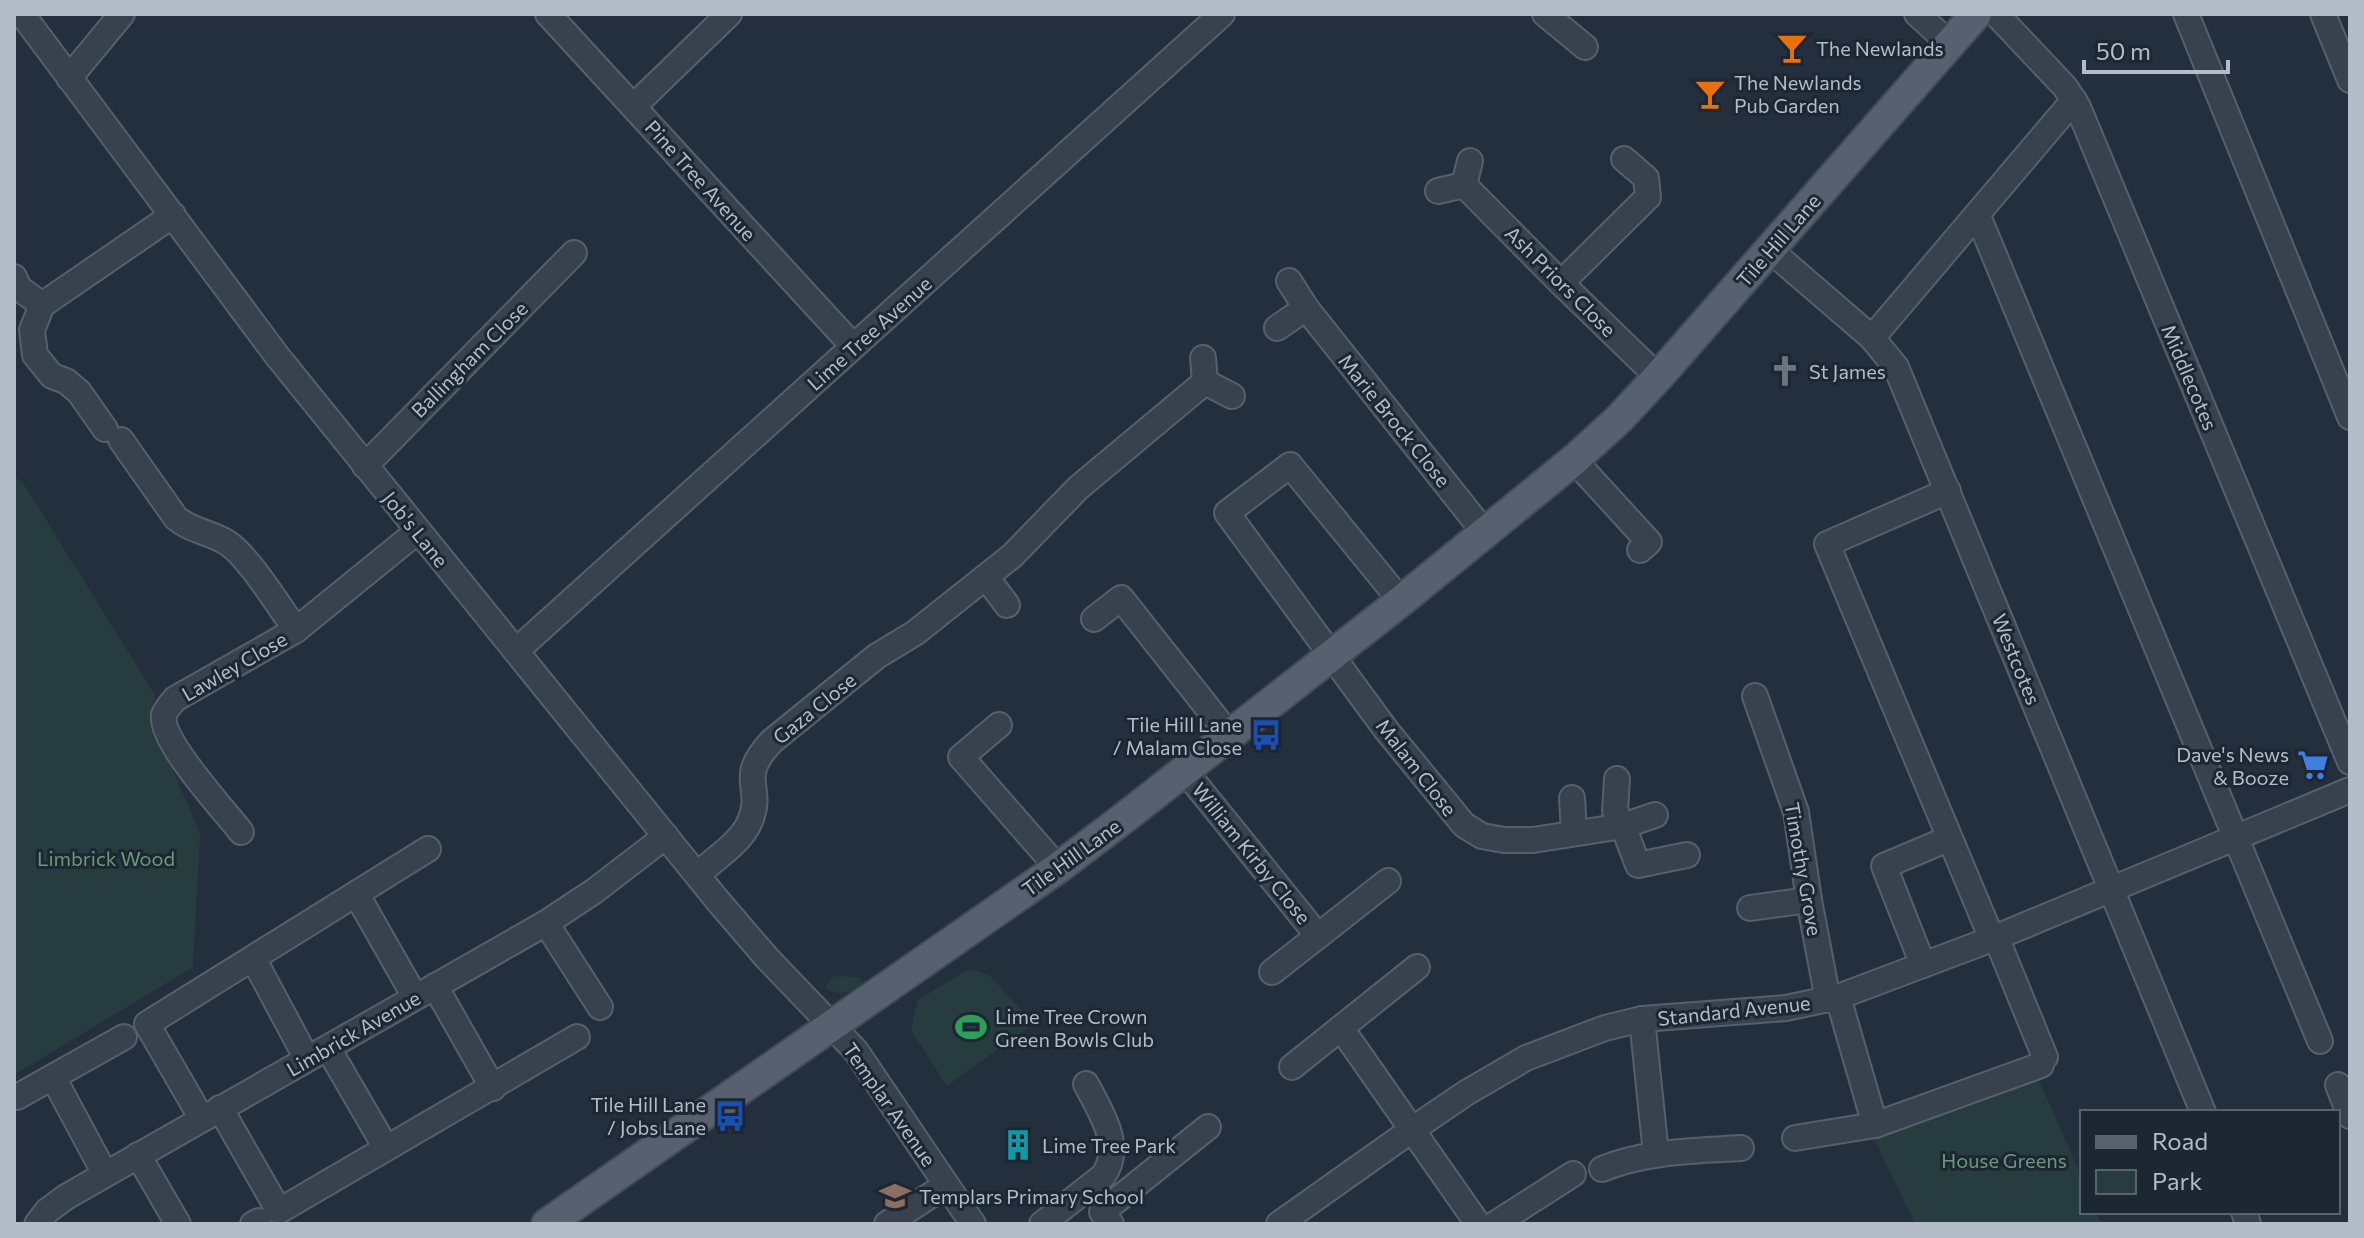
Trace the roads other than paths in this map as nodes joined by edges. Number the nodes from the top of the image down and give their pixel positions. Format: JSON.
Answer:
{"nodes":[{"id":1,"x":22,"y":14,"type":"edge"},
{"id":2,"x":122,"y":14,"type":"edge"},
{"id":3,"x":548,"y":14,"type":"edge"},
{"id":4,"x":729,"y":14,"type":"edge"},
{"id":5,"x":1222,"y":14,"type":"edge"},
{"id":6,"x":1545,"y":14,"type":"edge"},
{"id":7,"x":1917,"y":14,"type":"edge"},
{"id":8,"x":1976,"y":14,"type":"edge"},
{"id":9,"x":1996,"y":14,"type":"edge"},
{"id":10,"x":2186,"y":14,"type":"edge"},
{"id":11,"x":2323,"y":14,"type":"edge"},
{"id":12,"x":1949,"y":43,"type":"junction"},
{"id":13,"x":1585,"y":47,"type":"dead end"},
{"id":14,"x":69,"y":78,"type":"junction"},
{"id":15,"x":2350,"y":80,"type":"edge"},
{"id":16,"x":2074,"y":100,"type":"junction"},
{"id":17,"x":634,"y":106,"type":"junction"},
{"id":18,"x":1624,"y":159,"type":"dead end"},
{"id":19,"x":1470,"y":161,"type":"dead end"},
{"id":20,"x":1464,"y":185,"type":"junction"},
{"id":21,"x":1438,"y":191,"type":"dead end"},
{"id":22,"x":173,"y":215,"type":"junction"},
{"id":23,"x":1978,"y":216,"type":"junction"},
{"id":24,"x":1770,"y":250,"type":"junction"},
{"id":25,"x":574,"y":253,"type":"dead end"},
{"id":26,"x":14,"y":277,"type":"edge"},
{"id":27,"x":1289,"y":281,"type":"dead end"},
{"id":28,"x":1561,"y":283,"type":"junction"},
{"id":29,"x":42,"y":305,"type":"junction"},
{"id":30,"x":1306,"y":308,"type":"junction"},
{"id":31,"x":1277,"y":328,"type":"dead end"},
{"id":32,"x":1872,"y":338,"type":"junction"},
{"id":33,"x":853,"y":346,"type":"junction"},
{"id":34,"x":1658,"y":377,"type":"junction"},
{"id":35,"x":1232,"y":396,"type":"dead end"},
{"id":36,"x":2350,"y":417,"type":"edge"},
{"id":37,"x":1574,"y":460,"type":"junction"},
{"id":38,"x":365,"y":466,"type":"junction"},
{"id":39,"x":1948,"y":491,"type":"junction"},
{"id":40,"x":418,"y":531,"type":"junction"},
{"id":41,"x":1485,"y":533,"type":"junction"},
{"id":42,"x":1640,"y":550,"type":"dead end"},
{"id":43,"x":986,"y":577,"type":"junction"},
{"id":44,"x":1401,"y":601,"type":"junction"},
{"id":45,"x":1007,"y":605,"type":"dead end"},
{"id":46,"x":1094,"y":619,"type":"dead end"},
{"id":47,"x":296,"y":630,"type":"junction"},
{"id":48,"x":516,"y":651,"type":"junction"},
{"id":49,"x":1332,"y":654,"type":"junction"},
{"id":50,"x":1755,"y":696,"type":"dead end"},
{"id":51,"x":999,"y":725,"type":"dead end"},
{"id":52,"x":1230,"y":736,"type":"junction"},
{"id":53,"x":2350,"y":762,"type":"edge"},
{"id":54,"x":1185,"y":771,"type":"junction"},
{"id":55,"x":1617,"y":779,"type":"dead end"},
{"id":56,"x":2350,"y":790,"type":"edge"},
{"id":57,"x":1572,"y":798,"type":"dead end"},
{"id":58,"x":1655,"y":815,"type":"dead end"},
{"id":59,"x":1623,"y":826,"type":"junction"},
{"id":60,"x":241,"y":832,"type":"dead end"},
{"id":61,"x":1574,"y":833,"type":"junction"},
{"id":62,"x":666,"y":836,"type":"junction"},
{"id":63,"x":2237,"y":836,"type":"junction"},
{"id":64,"x":1948,"y":839,"type":"junction"},
{"id":65,"x":428,"y":849,"type":"dead end"},
{"id":66,"x":1687,"y":855,"type":"dead end"},
{"id":67,"x":1058,"y":868,"type":"junction"},
{"id":68,"x":698,"y":874,"type":"junction"},
{"id":69,"x":1388,"y":881,"type":"dead end"},
{"id":70,"x":2111,"y":888,"type":"junction"},
{"id":71,"x":357,"y":895,"type":"junction"},
{"id":72,"x":1809,"y":900,"type":"junction"},
{"id":73,"x":1750,"y":908,"type":"dead end"},
{"id":74,"x":546,"y":923,"type":"junction"},
{"id":75,"x":1318,"y":936,"type":"junction"},
{"id":76,"x":1994,"y":938,"type":"junction"},
{"id":77,"x":253,"y":958,"type":"junction"},
{"id":78,"x":1923,"y":965,"type":"junction"},
{"id":79,"x":1417,"y":967,"type":"dead end"},
{"id":80,"x":1272,"y":972,"type":"dead end"},
{"id":81,"x":425,"y":992,"type":"junction"},
{"id":82,"x":1833,"y":998,"type":"junction"},
{"id":83,"x":600,"y":1007,"type":"dead end"},
{"id":84,"x":1642,"y":1019,"type":"junction"},
{"id":85,"x":832,"y":1025,"type":"junction"},
{"id":86,"x":1341,"y":1028,"type":"junction"},
{"id":87,"x":124,"y":1037,"type":"dead end"},
{"id":88,"x":577,"y":1037,"type":"dead end"},
{"id":89,"x":2320,"y":1041,"type":"dead end"},
{"id":90,"x":318,"y":1054,"type":"junction"},
{"id":91,"x":1292,"y":1067,"type":"dead end"},
{"id":92,"x":53,"y":1077,"type":"junction"},
{"id":93,"x":1086,"y":1084,"type":"dead end"},
{"id":94,"x":2338,"y":1085,"type":"dead end"},
{"id":95,"x":493,"y":1088,"type":"junction"},
{"id":96,"x":17,"y":1097,"type":"dead end"},
{"id":97,"x":2202,"y":1110,"type":"edge"},
{"id":98,"x":211,"y":1114,"type":"junction"},
{"id":99,"x":2350,"y":1116,"type":"edge"},
{"id":100,"x":1875,"y":1125,"type":"junction"},
{"id":101,"x":1208,"y":1127,"type":"dead end"},
{"id":102,"x":1413,"y":1129,"type":"junction"},
{"id":103,"x":1795,"y":1138,"type":"dead end"},
{"id":104,"x":386,"y":1148,"type":"junction"},
{"id":105,"x":1741,"y":1148,"type":"dead end"},
{"id":106,"x":1656,"y":1154,"type":"junction"},
{"id":107,"x":138,"y":1155,"type":"junction"},
{"id":108,"x":1602,"y":1169,"type":"dead end"},
{"id":109,"x":105,"y":1174,"type":"junction"},
{"id":110,"x":1573,"y":1174,"type":"dead end"},
{"id":111,"x":946,"y":1185,"type":"junction"},
{"id":112,"x":37,"y":1224,"type":"edge"},
{"id":113,"x":178,"y":1224,"type":"edge"},
{"id":114,"x":547,"y":1224,"type":"edge"},
{"id":115,"x":887,"y":1224,"type":"edge"},
{"id":116,"x":973,"y":1224,"type":"edge"},
{"id":117,"x":1042,"y":1224,"type":"edge"},
{"id":118,"x":1111,"y":1224,"type":"edge"},
{"id":119,"x":1279,"y":1224,"type":"edge"},
{"id":120,"x":1478,"y":1224,"type":"edge"},
{"id":121,"x":1495,"y":1224,"type":"edge"}],
"edges":[{"from":1,"to":14,"type":"street","name":"Job's Lane"},
{"from":2,"to":14,"type":"street"},
{"from":3,"to":17,"type":"street","name":"Pine Tree Avenue"},
{"from":4,"to":17,"type":"street"},
{"from":5,"to":33,"type":"street","name":"Lime Tree Avenue"},
{"from":6,"to":13,"type":"street"},
{"from":7,"to":12,"type":"street"},
{"from":8,"to":12,"type":"main road","name":"Tile Hill Lane"},
{"from":9,"to":16,"type":"street","name":"Middlecotes"},
{"from":10,"to":36,"type":"street"},
{"from":11,"to":15,"type":"street"},
{"from":12,"to":24,"type":"main road","name":"Tile Hill Lane"},
{"from":14,"to":22,"type":"street","name":"Job's Lane"},
{"from":16,"to":23,"type":"street"},
{"from":16,"to":53,"type":"street","name":"Middlecotes"},
{"from":17,"to":33,"type":"street","name":"Pine Tree Avenue"},
{"from":18,"to":28,"type":"street"},
{"from":19,"to":20,"type":"street"},
{"from":20,"to":21,"type":"street"},
{"from":20,"to":28,"type":"street","name":"Ash Priors Close"},
{"from":22,"to":29,"type":"street"},
{"from":22,"to":38,"type":"street","name":"Job's Lane"},
{"from":23,"to":32,"type":"street"},
{"from":23,"to":63,"type":"street"},
{"from":24,"to":32,"type":"street","name":"Westcotes"},
{"from":24,"to":34,"type":"main road","name":"Tile Hill Lane"},
{"from":25,"to":38,"type":"street","name":"Ballingham Close"},
{"from":26,"to":29,"type":"street"},
{"from":27,"to":30,"type":"street","name":"Marie Brock Close"},
{"from":28,"to":34,"type":"street","name":"Ash Priors Close"},
{"from":29,"to":47,"type":"street"},
{"from":30,"to":31,"type":"street"},
{"from":30,"to":41,"type":"street","name":"Marie Brock Close"},
{"from":32,"to":39,"type":"street","name":"Westcotes"},
{"from":33,"to":48,"type":"street","name":"Lime Tree Avenue"},
{"from":34,"to":37,"type":"main road","name":"Tile Hill Lane"},
{"from":35,"to":43,"type":"street","name":"Gaza Close"},
{"from":37,"to":41,"type":"main road","name":"Tile Hill Lane"},
{"from":37,"to":42,"type":"street"},
{"from":38,"to":40,"type":"street","name":"Job's Lane"},
{"from":39,"to":64,"type":"street"},
{"from":39,"to":70,"type":"street","name":"Westcotes"},
{"from":40,"to":47,"type":"street","name":"Lawley Close"},
{"from":40,"to":48,"type":"street","name":"Job's Lane"},
{"from":41,"to":44,"type":"main road","name":"Tile Hill Lane"},
{"from":43,"to":45,"type":"street"},
{"from":43,"to":68,"type":"street","name":"Gaza Close"},
{"from":44,"to":49,"type":"main road","name":"Tile Hill Lane"},
{"from":44,"to":49,"type":"street","name":"Malam Close"},
{"from":46,"to":52,"type":"street"},
{"from":47,"to":60,"type":"street","name":"Lawley Close"},
{"from":48,"to":62,"type":"street","name":"Job's Lane"},
{"from":49,"to":52,"type":"main road","name":"Tile Hill Lane"},
{"from":49,"to":61,"type":"street","name":"Malam Close"},
{"from":50,"to":72,"type":"street","name":"Timothy Grove"},
{"from":51,"to":67,"type":"street"},
{"from":52,"to":54,"type":"main road","name":"Tile Hill Lane"},
{"from":54,"to":67,"type":"main road","name":"Tile Hill Lane"},
{"from":54,"to":75,"type":"street","name":"William Kirby Close"},
{"from":55,"to":59,"type":"street"},
{"from":56,"to":63,"type":"street","name":"Standard Avenue"},
{"from":57,"to":61,"type":"street"},
{"from":58,"to":59,"type":"street","name":"Malam Close"},
{"from":59,"to":61,"type":"street","name":"Malam Close"},
{"from":59,"to":66,"type":"street"},
{"from":62,"to":68,"type":"street","name":"Job's Lane"},
{"from":62,"to":74,"type":"street","name":"Limbrick Avenue"},
{"from":63,"to":70,"type":"street","name":"Standard Avenue"},
{"from":63,"to":89,"type":"street"},
{"from":64,"to":76,"type":"street"},
{"from":64,"to":78,"type":"street"},
{"from":65,"to":71,"type":"street"},
{"from":67,"to":85,"type":"main road","name":"Tile Hill Lane"},
{"from":68,"to":85,"type":"street","name":"Job's Lane"},
{"from":69,"to":75,"type":"street","name":"William Kirby Close"},
{"from":70,"to":76,"type":"street","name":"Standard Avenue"},
{"from":70,"to":97,"type":"street","name":"Westcotes"},
{"from":71,"to":77,"type":"street"},
{"from":71,"to":81,"type":"street"},
{"from":72,"to":73,"type":"street"},
{"from":72,"to":82,"type":"street","name":"Timothy Grove"},
{"from":74,"to":81,"type":"street","name":"Limbrick Avenue"},
{"from":74,"to":83,"type":"street"},
{"from":75,"to":80,"type":"street","name":"William Kirby Close"},
{"from":76,"to":78,"type":"street","name":"Standard Avenue"},
{"from":76,"to":100,"type":"street"},
{"from":77,"to":90,"type":"street"},
{"from":77,"to":98,"type":"street"},
{"from":78,"to":82,"type":"street","name":"Standard Avenue"},
{"from":79,"to":86,"type":"street"},
{"from":81,"to":90,"type":"street","name":"Limbrick Avenue"},
{"from":81,"to":95,"type":"street"},
{"from":82,"to":84,"type":"street","name":"Standard Avenue"},
{"from":82,"to":100,"type":"street","name":"Timothy Grove"},
{"from":84,"to":102,"type":"street","name":"Standard Avenue"},
{"from":84,"to":106,"type":"street"},
{"from":85,"to":111,"type":"street","name":"Templar Avenue"},
{"from":85,"to":114,"type":"main road","name":"Tile Hill Lane"},
{"from":86,"to":91,"type":"street"},
{"from":86,"to":102,"type":"street"},
{"from":87,"to":92,"type":"street"},
{"from":88,"to":95,"type":"street"},
{"from":90,"to":98,"type":"street","name":"Limbrick Avenue"},
{"from":90,"to":104,"type":"street"},
{"from":92,"to":96,"type":"street"},
{"from":92,"to":109,"type":"street"},
{"from":93,"to":117,"type":"street"},
{"from":94,"to":99,"type":"street"},
{"from":95,"to":104,"type":"street"},
{"from":98,"to":104,"type":"street"},
{"from":98,"to":107,"type":"street","name":"Limbrick Avenue"},
{"from":100,"to":103,"type":"street"},
{"from":101,"to":118,"type":"street"},
{"from":102,"to":119,"type":"street","name":"Standard Avenue"},
{"from":102,"to":120,"type":"street"},
{"from":105,"to":106,"type":"street"},
{"from":106,"to":108,"type":"street"},
{"from":107,"to":109,"type":"street","name":"Limbrick Avenue"},
{"from":107,"to":113,"type":"street"},
{"from":109,"to":112,"type":"street","name":"Limbrick Avenue"},
{"from":110,"to":121,"type":"street"},
{"from":111,"to":115,"type":"street"},
{"from":111,"to":116,"type":"street","name":"Templar Avenue"}]}
